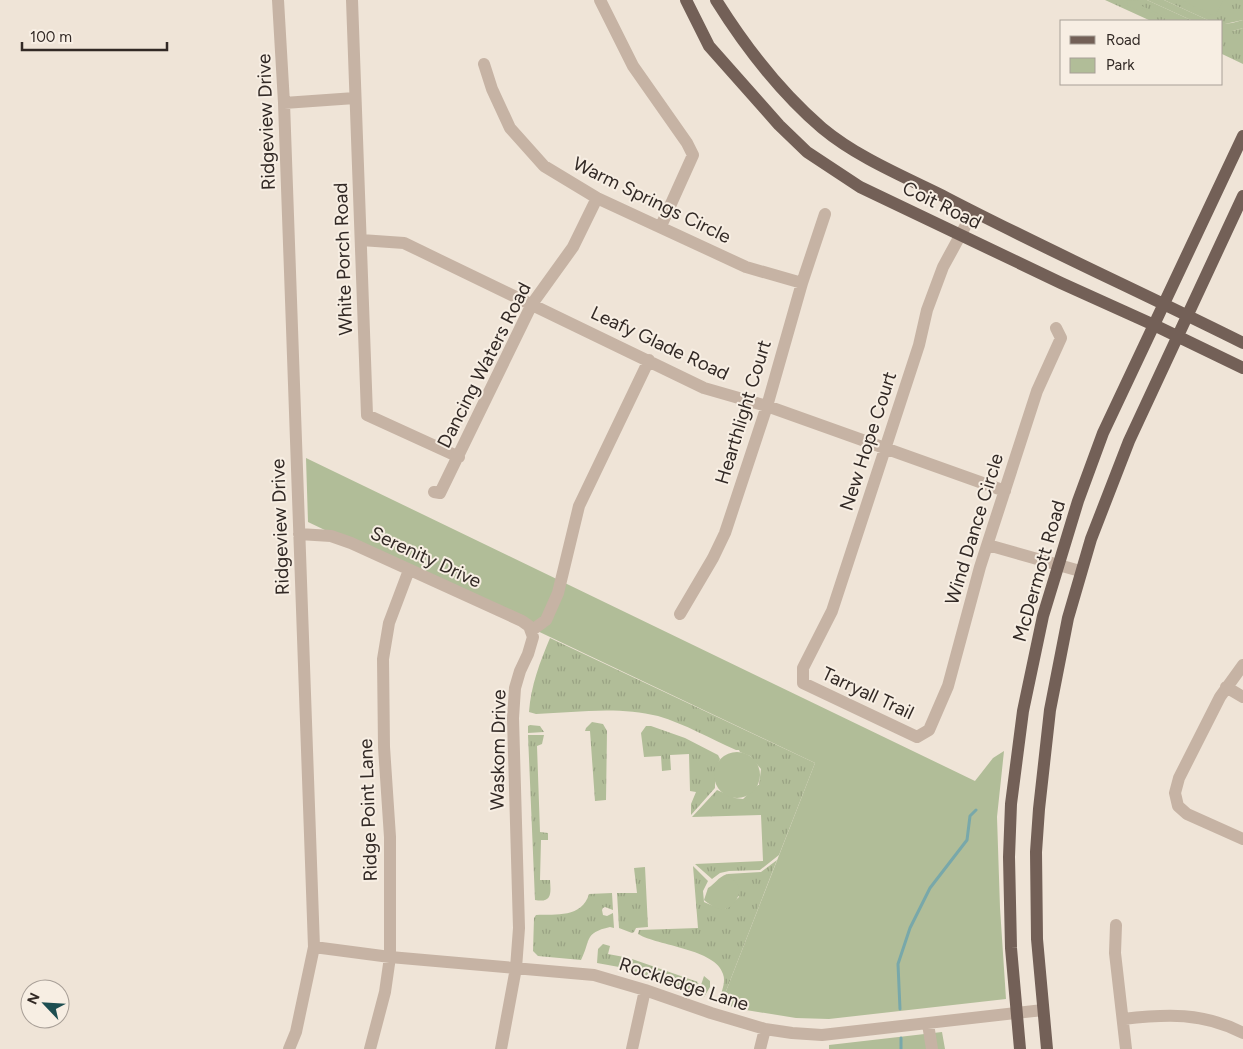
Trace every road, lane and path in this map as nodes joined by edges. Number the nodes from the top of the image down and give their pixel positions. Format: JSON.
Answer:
{"nodes":[{"id":1,"x":278,"y":0,"type":"edge"},
{"id":2,"x":352,"y":0,"type":"edge"},
{"id":3,"x":600,"y":0,"type":"edge"},
{"id":4,"x":686,"y":0,"type":"edge"},
{"id":5,"x":716,"y":0,"type":"edge"},
{"id":6,"x":484,"y":64,"type":"dead end"},
{"id":7,"x":355,"y":98,"type":"junction"},
{"id":8,"x":284,"y":103,"type":"junction"},
{"id":9,"x":1243,"y":136,"type":"edge"},
{"id":10,"x":1243,"y":196,"type":"edge"},
{"id":11,"x":597,"y":198,"type":"junction"},
{"id":12,"x":973,"y":212,"type":"junction"},
{"id":13,"x":825,"y":214,"type":"dead end"},
{"id":14,"x":661,"y":226,"type":"junction"},
{"id":15,"x":960,"y":234,"type":"junction"},
{"id":16,"x":361,"y":240,"type":"junction"},
{"id":17,"x":802,"y":283,"type":"junction"},
{"id":18,"x":532,"y":304,"type":"junction"},
{"id":19,"x":1164,"y":304,"type":"junction"},
{"id":20,"x":1187,"y":315,"type":"junction"},
{"id":21,"x":1154,"y":324,"type":"junction"},
{"id":22,"x":1056,"y":328,"type":"dead end"},
{"id":23,"x":1177,"y":336,"type":"junction"},
{"id":24,"x":1243,"y":343,"type":"edge"},
{"id":25,"x":649,"y":360,"type":"junction"},
{"id":26,"x":1243,"y":368,"type":"edge"},
{"id":27,"x":767,"y":406,"type":"junction"},
{"id":28,"x":885,"y":448,"type":"junction"},
{"id":29,"x":459,"y":457,"type":"junction"},
{"id":30,"x":434,"y":492,"type":"dead end"},
{"id":31,"x":1005,"y":492,"type":"junction"},
{"id":32,"x":300,"y":534,"type":"junction"},
{"id":33,"x":988,"y":545,"type":"junction"},
{"id":34,"x":1058,"y":564,"type":"junction"},
{"id":35,"x":408,"y":570,"type":"junction"},
{"id":36,"x":1080,"y":571,"type":"junction"},
{"id":37,"x":680,"y":614,"type":"dead end"},
{"id":38,"x":531,"y":631,"type":"junction"},
{"id":39,"x":1243,"y":665,"type":"edge"},
{"id":40,"x":803,"y":683,"type":"joint"},
{"id":41,"x":1226,"y":687,"type":"junction"},
{"id":42,"x":1243,"y":697,"type":"edge"},
{"id":43,"x":917,"y":737,"type":"joint"},
{"id":44,"x":1243,"y":839,"type":"edge"},
{"id":45,"x":1116,"y":925,"type":"dead end"},
{"id":46,"x":314,"y":946,"type":"junction"},
{"id":47,"x":390,"y":957,"type":"junction"},
{"id":48,"x":516,"y":968,"type":"junction"},
{"id":49,"x":645,"y":990,"type":"junction"},
{"id":50,"x":1043,"y":1010,"type":"junction"},
{"id":51,"x":1016,"y":1013,"type":"junction"},
{"id":52,"x":1123,"y":1019,"type":"junction"},
{"id":53,"x":928,"y":1024,"type":"junction"},
{"id":54,"x":765,"y":1029,"type":"junction"},
{"id":55,"x":1243,"y":1033,"type":"edge"},
{"id":56,"x":289,"y":1049,"type":"edge"},
{"id":57,"x":370,"y":1049,"type":"edge"},
{"id":58,"x":501,"y":1049,"type":"edge"},
{"id":59,"x":632,"y":1049,"type":"edge"},
{"id":60,"x":760,"y":1049,"type":"edge"},
{"id":61,"x":932,"y":1049,"type":"edge"},
{"id":62,"x":1020,"y":1049,"type":"edge"},
{"id":63,"x":1047,"y":1049,"type":"edge"},
{"id":64,"x":1126,"y":1049,"type":"edge"}],
"edges":[{"from":1,"to":8,"type":"street","name":"Ridgeview Drive"},
{"from":2,"to":7,"type":"street","name":"White Porch Road"},
{"from":3,"to":14,"type":"street"},
{"from":4,"to":15,"type":"main road","name":"Coit Road"},
{"from":5,"to":12,"type":"main road","name":"Coit Road"},
{"from":6,"to":11,"type":"street","name":"Warm Springs Circle"},
{"from":7,"to":8,"type":"street"},
{"from":7,"to":16,"type":"street","name":"White Porch Road"},
{"from":8,"to":32,"type":"street","name":"Ridgeview Drive"},
{"from":9,"to":19,"type":"main road","name":"McDermott Road"},
{"from":10,"to":20,"type":"main road"},
{"from":11,"to":14,"type":"street","name":"Warm Springs Circle"},
{"from":11,"to":18,"type":"street","name":"Dancing Waters Road"},
{"from":12,"to":15,"type":"street","name":"New Hope Court"},
{"from":12,"to":19,"type":"main road","name":"Coit Road"},
{"from":13,"to":17,"type":"street","name":"Hearthlight Court"},
{"from":14,"to":17,"type":"street","name":"Warm Springs Circle"},
{"from":15,"to":21,"type":"main road","name":"Coit Road"},
{"from":15,"to":28,"type":"street","name":"New Hope Court"},
{"from":16,"to":18,"type":"street","name":"Leafy Glade Road"},
{"from":16,"to":29,"type":"street","name":"White Porch Road"},
{"from":17,"to":27,"type":"street","name":"Hearthlight Court"},
{"from":18,"to":25,"type":"street","name":"Leafy Glade Road"},
{"from":18,"to":29,"type":"street","name":"Dancing Waters Road"},
{"from":19,"to":20,"type":"main road","name":"Coit Road"},
{"from":19,"to":21,"type":"main road","name":"McDermott Road"},
{"from":20,"to":23,"type":"main road"},
{"from":20,"to":24,"type":"main road","name":"Coit Road"},
{"from":21,"to":23,"type":"main road","name":"Coit Road"},
{"from":21,"to":34,"type":"main road","name":"McDermott Road"},
{"from":22,"to":31,"type":"street","name":"Wind Dance Circle"},
{"from":23,"to":26,"type":"main road","name":"Coit Road"},
{"from":23,"to":36,"type":"main road"},
{"from":25,"to":27,"type":"street","name":"Leafy Glade Road"},
{"from":25,"to":38,"type":"street"},
{"from":27,"to":28,"type":"street","name":"Leafy Glade Road"},
{"from":27,"to":37,"type":"street","name":"Hearthlight Court"},
{"from":28,"to":31,"type":"street","name":"Leafy Glade Road"},
{"from":28,"to":40,"type":"street","name":"New Hope Court"},
{"from":29,"to":30,"type":"street","name":"Dancing Waters Road"},
{"from":31,"to":33,"type":"street","name":"Wind Dance Circle"},
{"from":32,"to":35,"type":"street","name":"Serenity Drive"},
{"from":32,"to":46,"type":"street","name":"Ridgeview Drive"},
{"from":33,"to":34,"type":"street"},
{"from":33,"to":43,"type":"street","name":"Wind Dance Circle"},
{"from":34,"to":36,"type":"street"},
{"from":34,"to":51,"type":"main road","name":"McDermott Road"},
{"from":35,"to":38,"type":"street","name":"Serenity Drive"},
{"from":35,"to":47,"type":"street","name":"Ridge Point Lane"},
{"from":36,"to":50,"type":"main road"},
{"from":38,"to":48,"type":"street","name":"Waskom Drive"},
{"from":39,"to":41,"type":"street"},
{"from":40,"to":43,"type":"street","name":"Tarryall Trail"},
{"from":41,"to":42,"type":"street"},
{"from":41,"to":44,"type":"street"},
{"from":45,"to":52,"type":"street"},
{"from":46,"to":47,"type":"street","name":"Rockledge Lane"},
{"from":46,"to":56,"type":"street","name":"Ridgeview Drive"},
{"from":47,"to":48,"type":"street","name":"Rockledge Lane"},
{"from":47,"to":57,"type":"street","name":"Ridge Point Lane"},
{"from":48,"to":49,"type":"street","name":"Rockledge Lane"},
{"from":48,"to":58,"type":"street","name":"Waskom Drive"},
{"from":49,"to":54,"type":"street","name":"Rockledge Lane"},
{"from":49,"to":59,"type":"street"},
{"from":50,"to":51,"type":"street","name":"Rockledge Lane"},
{"from":50,"to":63,"type":"main road"},
{"from":51,"to":53,"type":"street","name":"Rockledge Lane"},
{"from":51,"to":62,"type":"main road","name":"McDermott Road"},
{"from":52,"to":55,"type":"street"},
{"from":52,"to":64,"type":"street"},
{"from":53,"to":54,"type":"street","name":"Rockledge Lane"},
{"from":53,"to":61,"type":"street"},
{"from":54,"to":60,"type":"street"}]}
